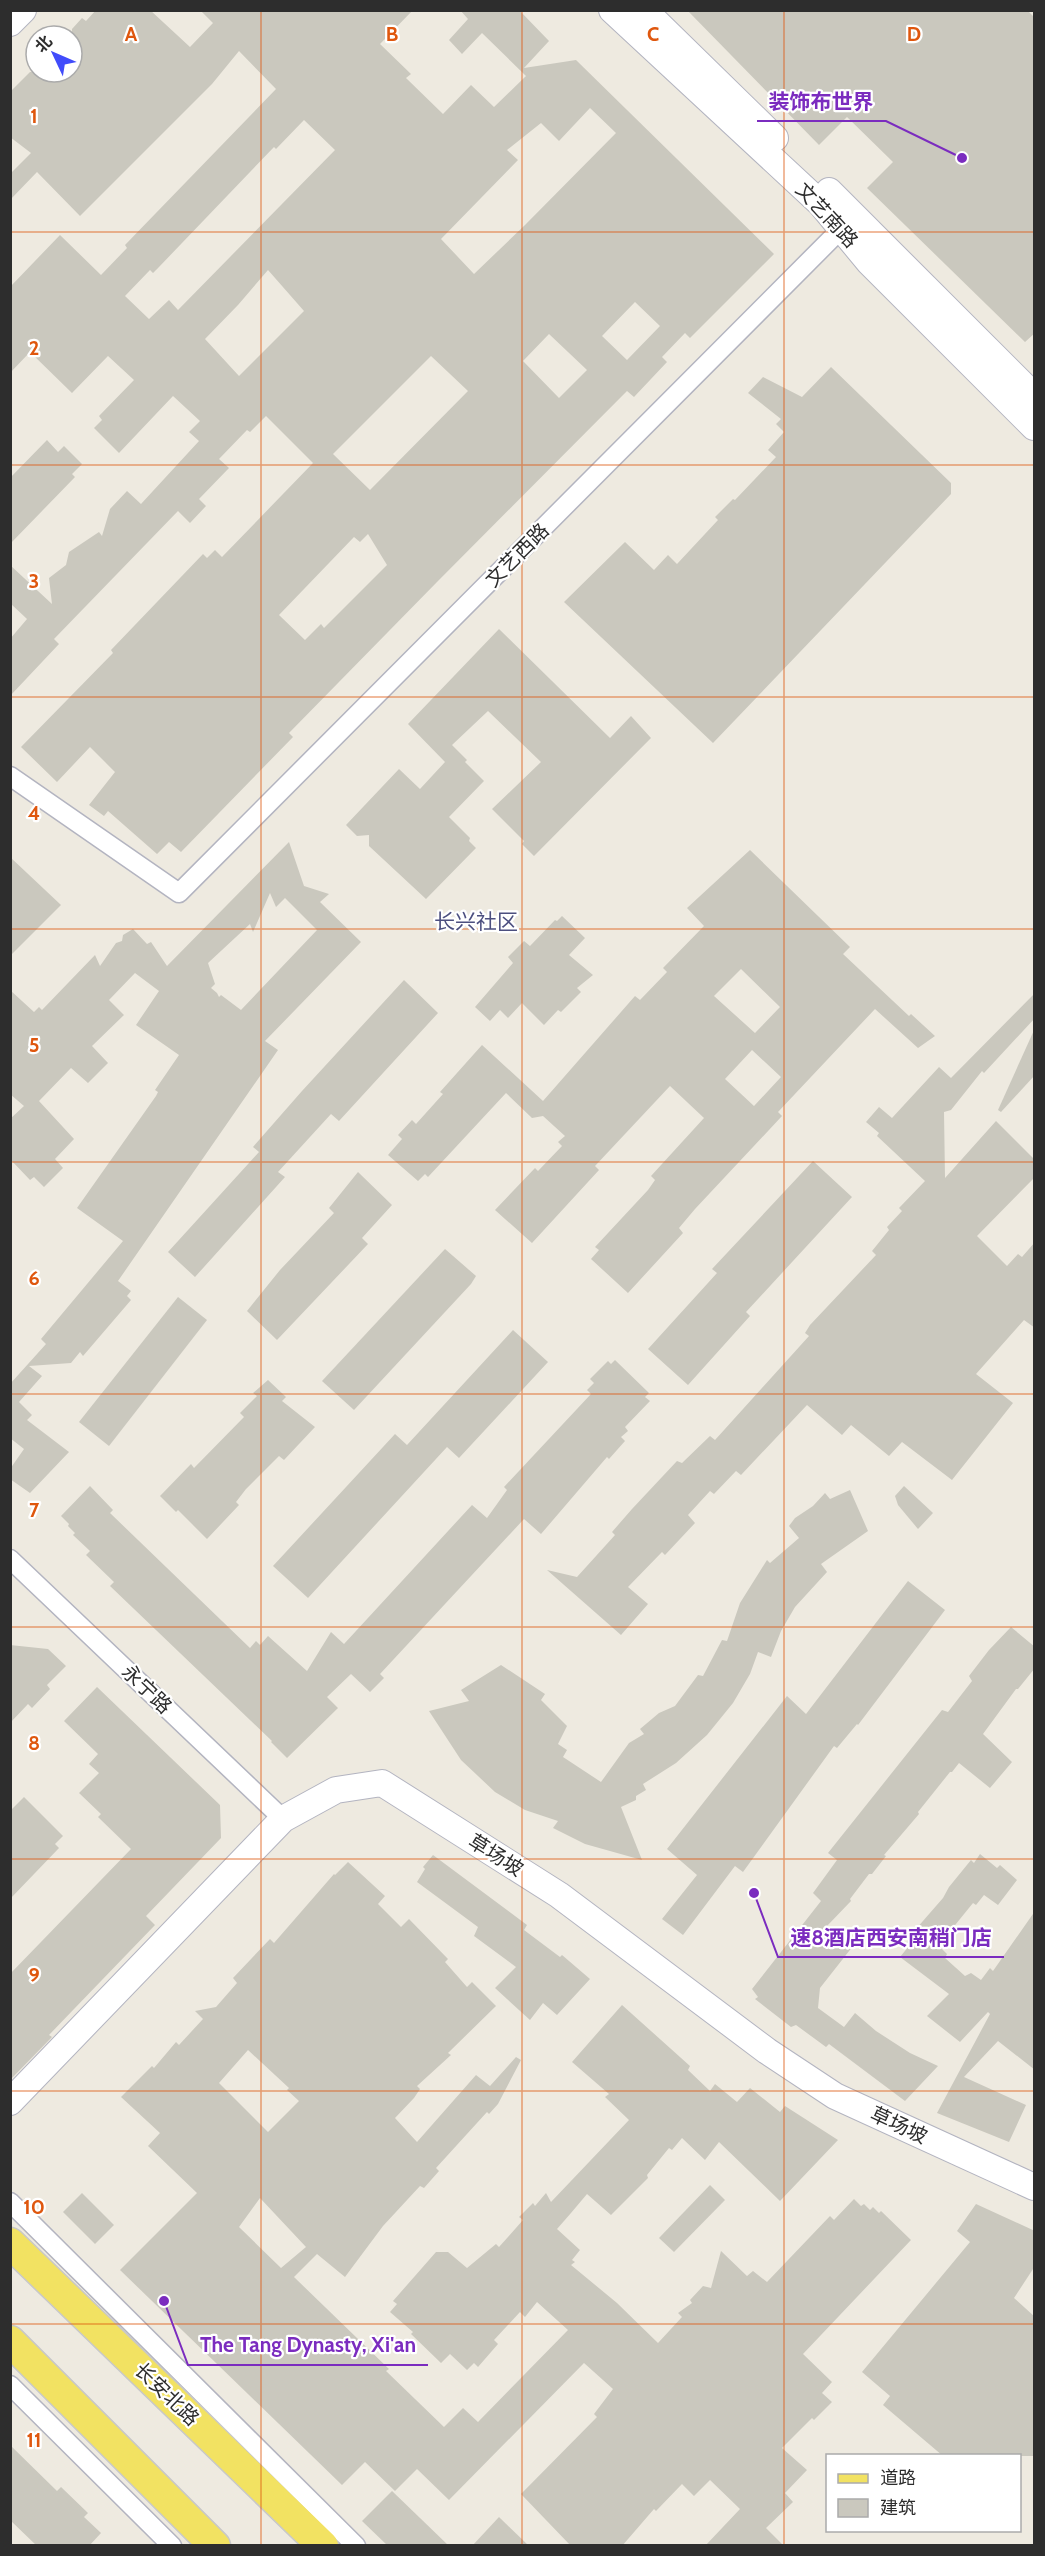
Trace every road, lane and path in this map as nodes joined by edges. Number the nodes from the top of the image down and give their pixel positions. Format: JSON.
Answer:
{"nodes":[{"id":1,"x":23,"y":10,"type":"edge"},
{"id":2,"x":612,"y":10,"type":"edge"},
{"id":3,"x":644,"y":10,"type":"edge"},
{"id":4,"x":10,"y":23,"type":"edge"},
{"id":5,"x":848,"y":222,"type":"junction"},
{"id":6,"x":1035,"y":396,"type":"edge"},
{"id":7,"x":1035,"y":427,"type":"edge"},
{"id":8,"x":10,"y":776,"type":"edge"},
{"id":9,"x":10,"y":1559,"type":"edge"},
{"id":10,"x":283,"y":1819,"type":"junction"},
{"id":11,"x":10,"y":2102,"type":"edge"},
{"id":12,"x":1035,"y":2187,"type":"edge"},
{"id":13,"x":10,"y":2202,"type":"edge"},
{"id":14,"x":10,"y":2242,"type":"edge"},
{"id":15,"x":10,"y":2341,"type":"edge"},
{"id":16,"x":10,"y":2385,"type":"edge"},
{"id":17,"x":172,"y":2546,"type":"edge"},
{"id":18,"x":215,"y":2546,"type":"edge"},
{"id":19,"x":323,"y":2546,"type":"edge"},
{"id":20,"x":356,"y":2546,"type":"edge"}],
"edges":[{"from":1,"to":4,"type":"street"},
{"from":2,"to":5,"type":"street","name":"文艺南路"},
{"from":3,"to":5,"type":"street","name":"文艺南路"},
{"from":5,"to":6,"type":"street","name":"文艺南路"},
{"from":5,"to":7,"type":"street","name":"文艺南路"},
{"from":5,"to":8,"type":"street","name":"文艺西路"},
{"from":9,"to":10,"type":"street","name":"永宁路"},
{"from":10,"to":11,"type":"street","name":"草场坡"},
{"from":10,"to":12,"type":"street","name":"草场坡"},
{"from":13,"to":20,"type":"street"},
{"from":14,"to":19,"type":"main road","name":"长安北路"},
{"from":15,"to":18,"type":"main road"},
{"from":16,"to":17,"type":"street"}]}
